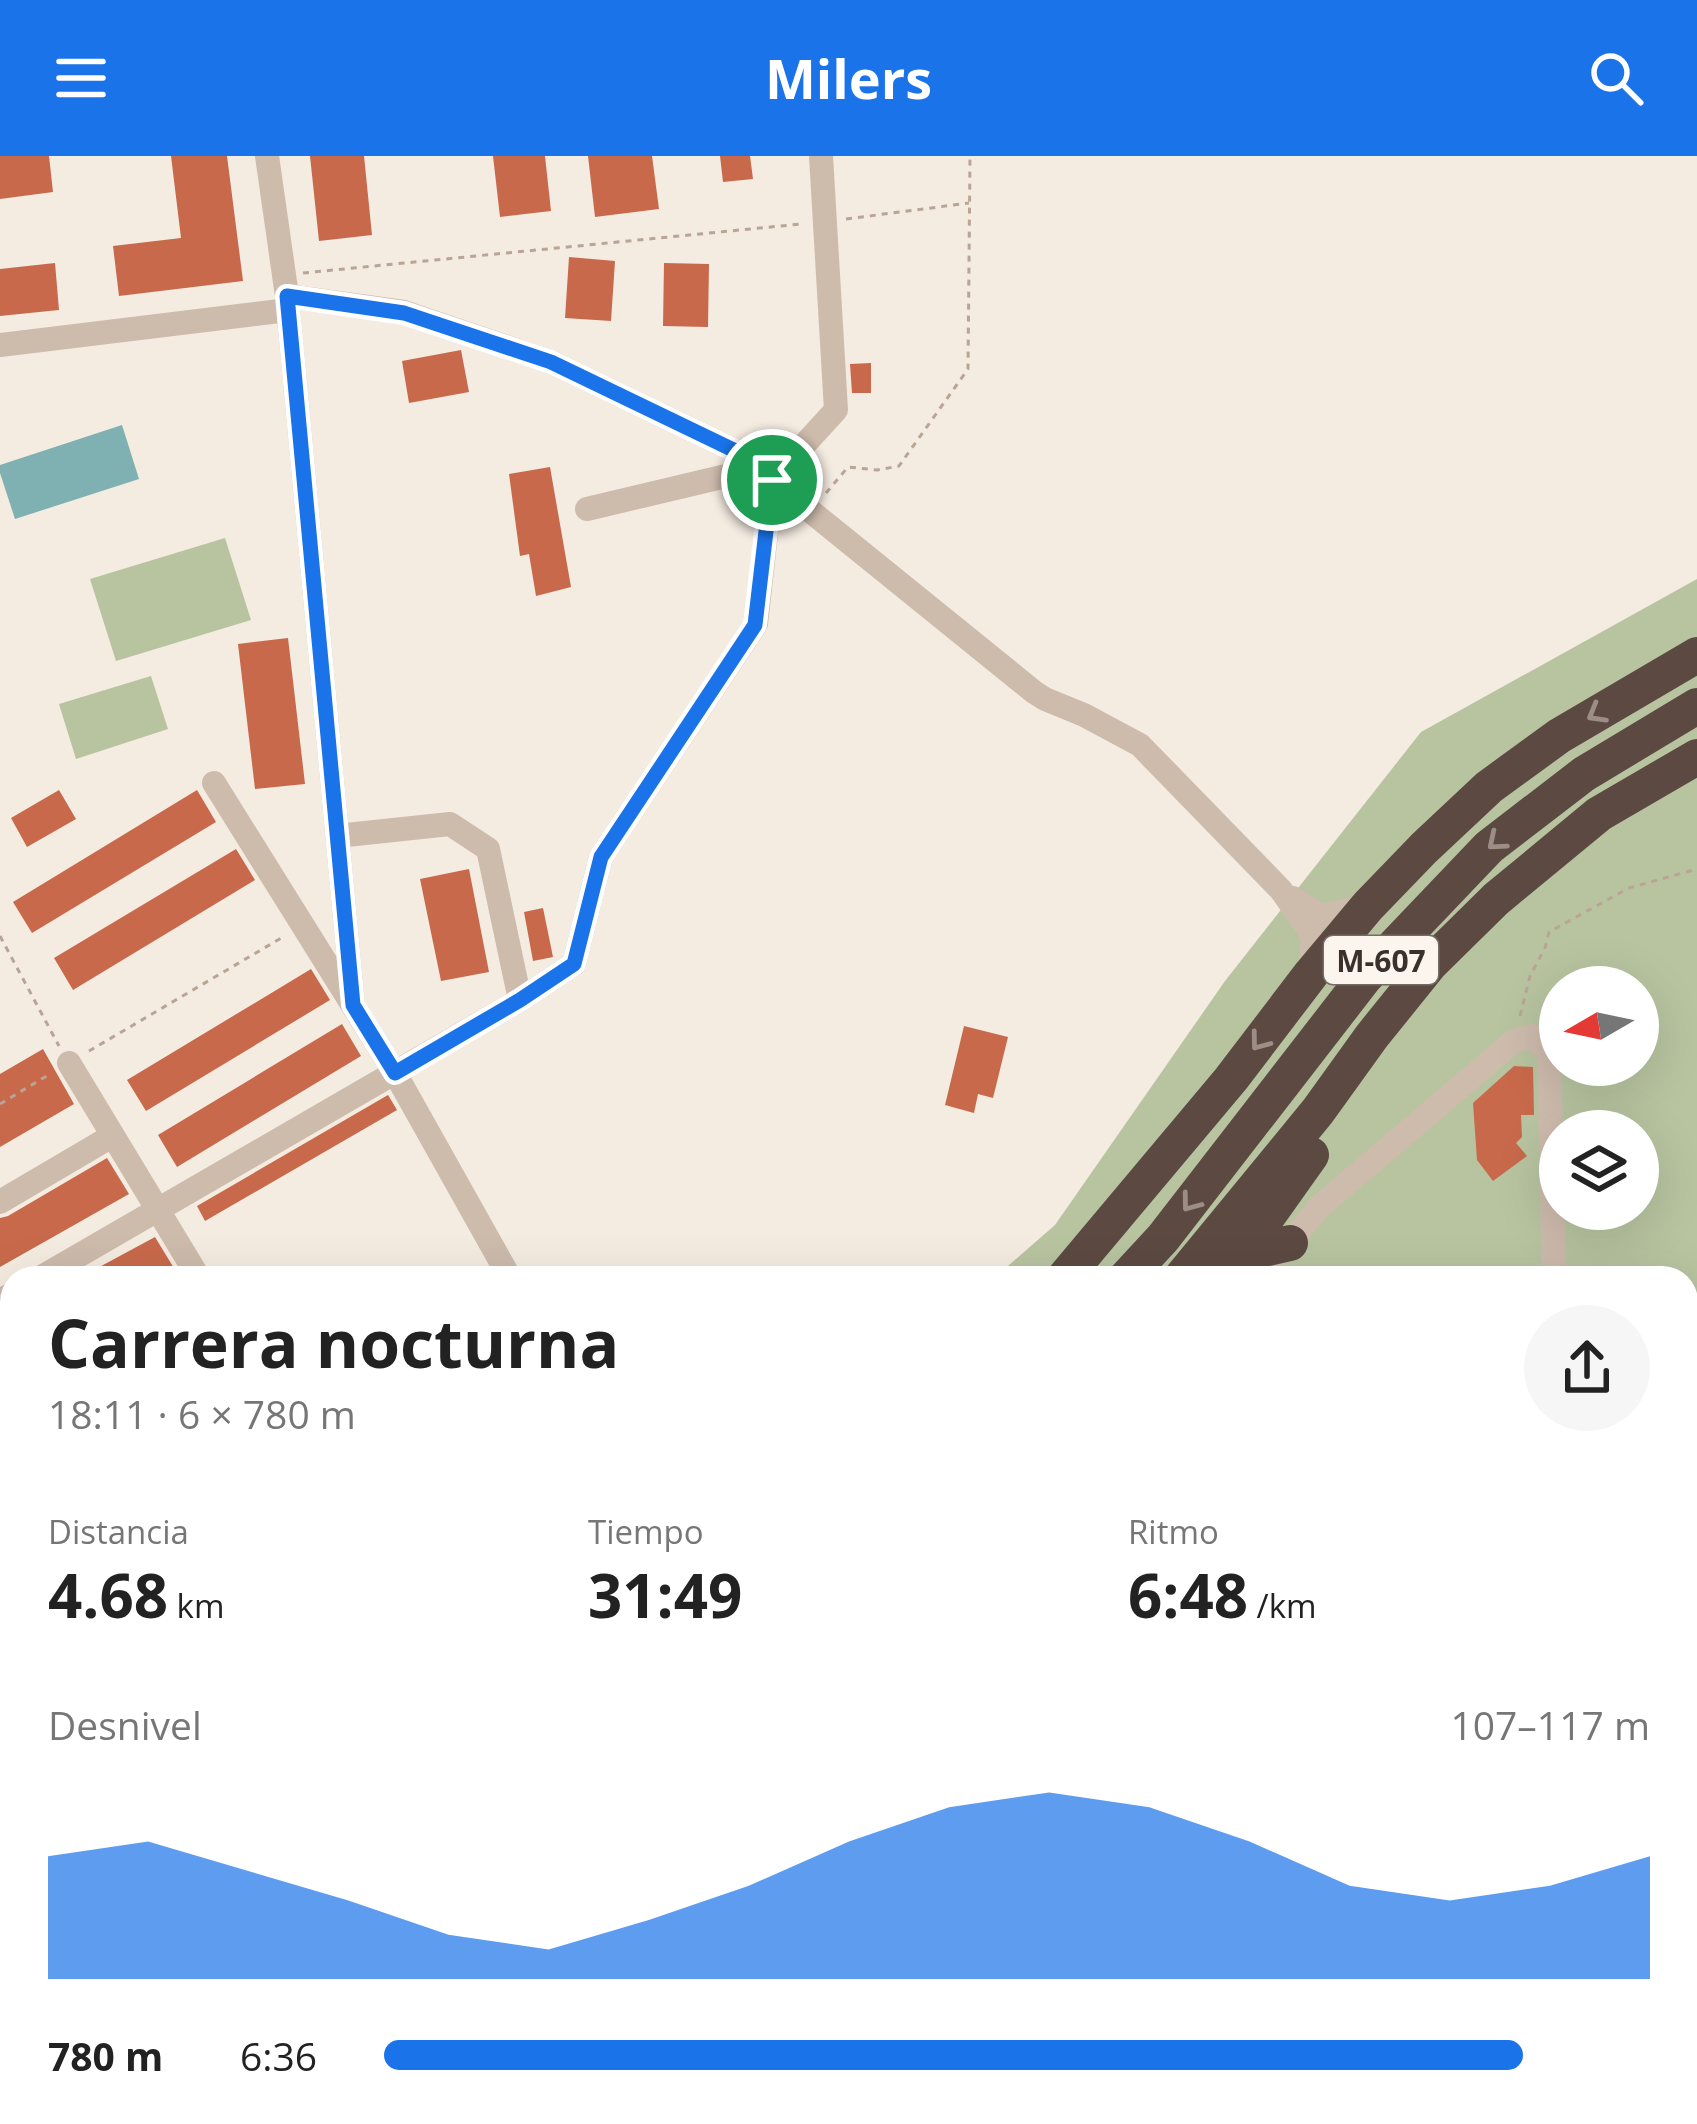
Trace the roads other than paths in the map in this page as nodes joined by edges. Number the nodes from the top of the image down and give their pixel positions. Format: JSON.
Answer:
{"nodes":[{"id":1,"x":267,"y":156,"type":"edge"},
{"id":2,"x":821,"y":156,"type":"edge"},
{"id":3,"x":286,"y":294,"type":"junction"},
{"id":4,"x":0,"y":346,"type":"edge"},
{"id":5,"x":766,"y":474,"type":"junction"},
{"id":6,"x":587,"y":509,"type":"dead end"},
{"id":7,"x":1697,"y":655,"type":"edge"},
{"id":8,"x":1697,"y":706,"type":"edge"},
{"id":9,"x":1697,"y":757,"type":"edge"},
{"id":10,"x":214,"y":783,"type":"dead end"},
{"id":11,"x":338,"y":836,"type":"junction"},
{"id":12,"x":1281,"y":890,"type":"junction"},
{"id":13,"x":1368,"y":906,"type":"junction"},
{"id":14,"x":1430,"y":964,"type":"junction"},
{"id":15,"x":1311,"y":974,"type":"junction"},
{"id":16,"x":520,"y":1000,"type":"junction"},
{"id":17,"x":353,"y":1005,"type":"junction"},
{"id":18,"x":69,"y":1063,"type":"road end"},
{"id":19,"x":395,"y":1073,"type":"junction"},
{"id":20,"x":112,"y":1136,"type":"junction"},
{"id":21,"x":0,"y":1202,"type":"edge"},
{"id":22,"x":158,"y":1210,"type":"junction"},
{"id":23,"x":1272,"y":1238,"type":"junction"},
{"id":24,"x":61,"y":1266,"type":"edge"},
{"id":25,"x":192,"y":1266,"type":"edge"},
{"id":26,"x":503,"y":1266,"type":"edge"},
{"id":27,"x":1074,"y":1266,"type":"edge"},
{"id":28,"x":1137,"y":1266,"type":"edge"},
{"id":29,"x":1191,"y":1266,"type":"edge"},
{"id":30,"x":1234,"y":1266,"type":"edge"},
{"id":31,"x":1254,"y":1266,"type":"edge"},
{"id":32,"x":1554,"y":1266,"type":"edge"}],
"edges":[{"from":1,"to":3,"type":"street"},
{"from":2,"to":5,"type":"street"},
{"from":3,"to":4,"type":"street"},
{"from":3,"to":5,"type":"street"},
{"from":3,"to":11,"type":"street"},
{"from":5,"to":6,"type":"street"},
{"from":5,"to":12,"type":"street"},
{"from":5,"to":16,"type":"street"},
{"from":7,"to":13,"type":"highway","one_way":true},
{"from":8,"to":28,"type":"highway","number":"M-607","one_way":true},
{"from":9,"to":14,"type":"highway","number":"M-607"},
{"from":10,"to":17,"type":"street"},
{"from":11,"to":16,"type":"street"},
{"from":11,"to":17,"type":"street"},
{"from":12,"to":13,"type":"street"},
{"from":12,"to":15,"type":"street"},
{"from":13,"to":15,"type":"highway"},
{"from":14,"to":23,"type":"highway"},
{"from":14,"to":29,"type":"highway","number":"M-607"},
{"from":15,"to":27,"type":"highway","one_way":true},
{"from":16,"to":19,"type":"street"},
{"from":17,"to":19,"type":"street"},
{"from":18,"to":20,"type":"street"},
{"from":19,"to":22,"type":"street"},
{"from":19,"to":26,"type":"street"},
{"from":20,"to":21,"type":"street"},
{"from":20,"to":22,"type":"street"},
{"from":22,"to":24,"type":"street"},
{"from":22,"to":25,"type":"street"},
{"from":23,"to":30,"type":"highway"},
{"from":23,"to":31,"type":"street"},
{"from":23,"to":32,"type":"street"}]}
